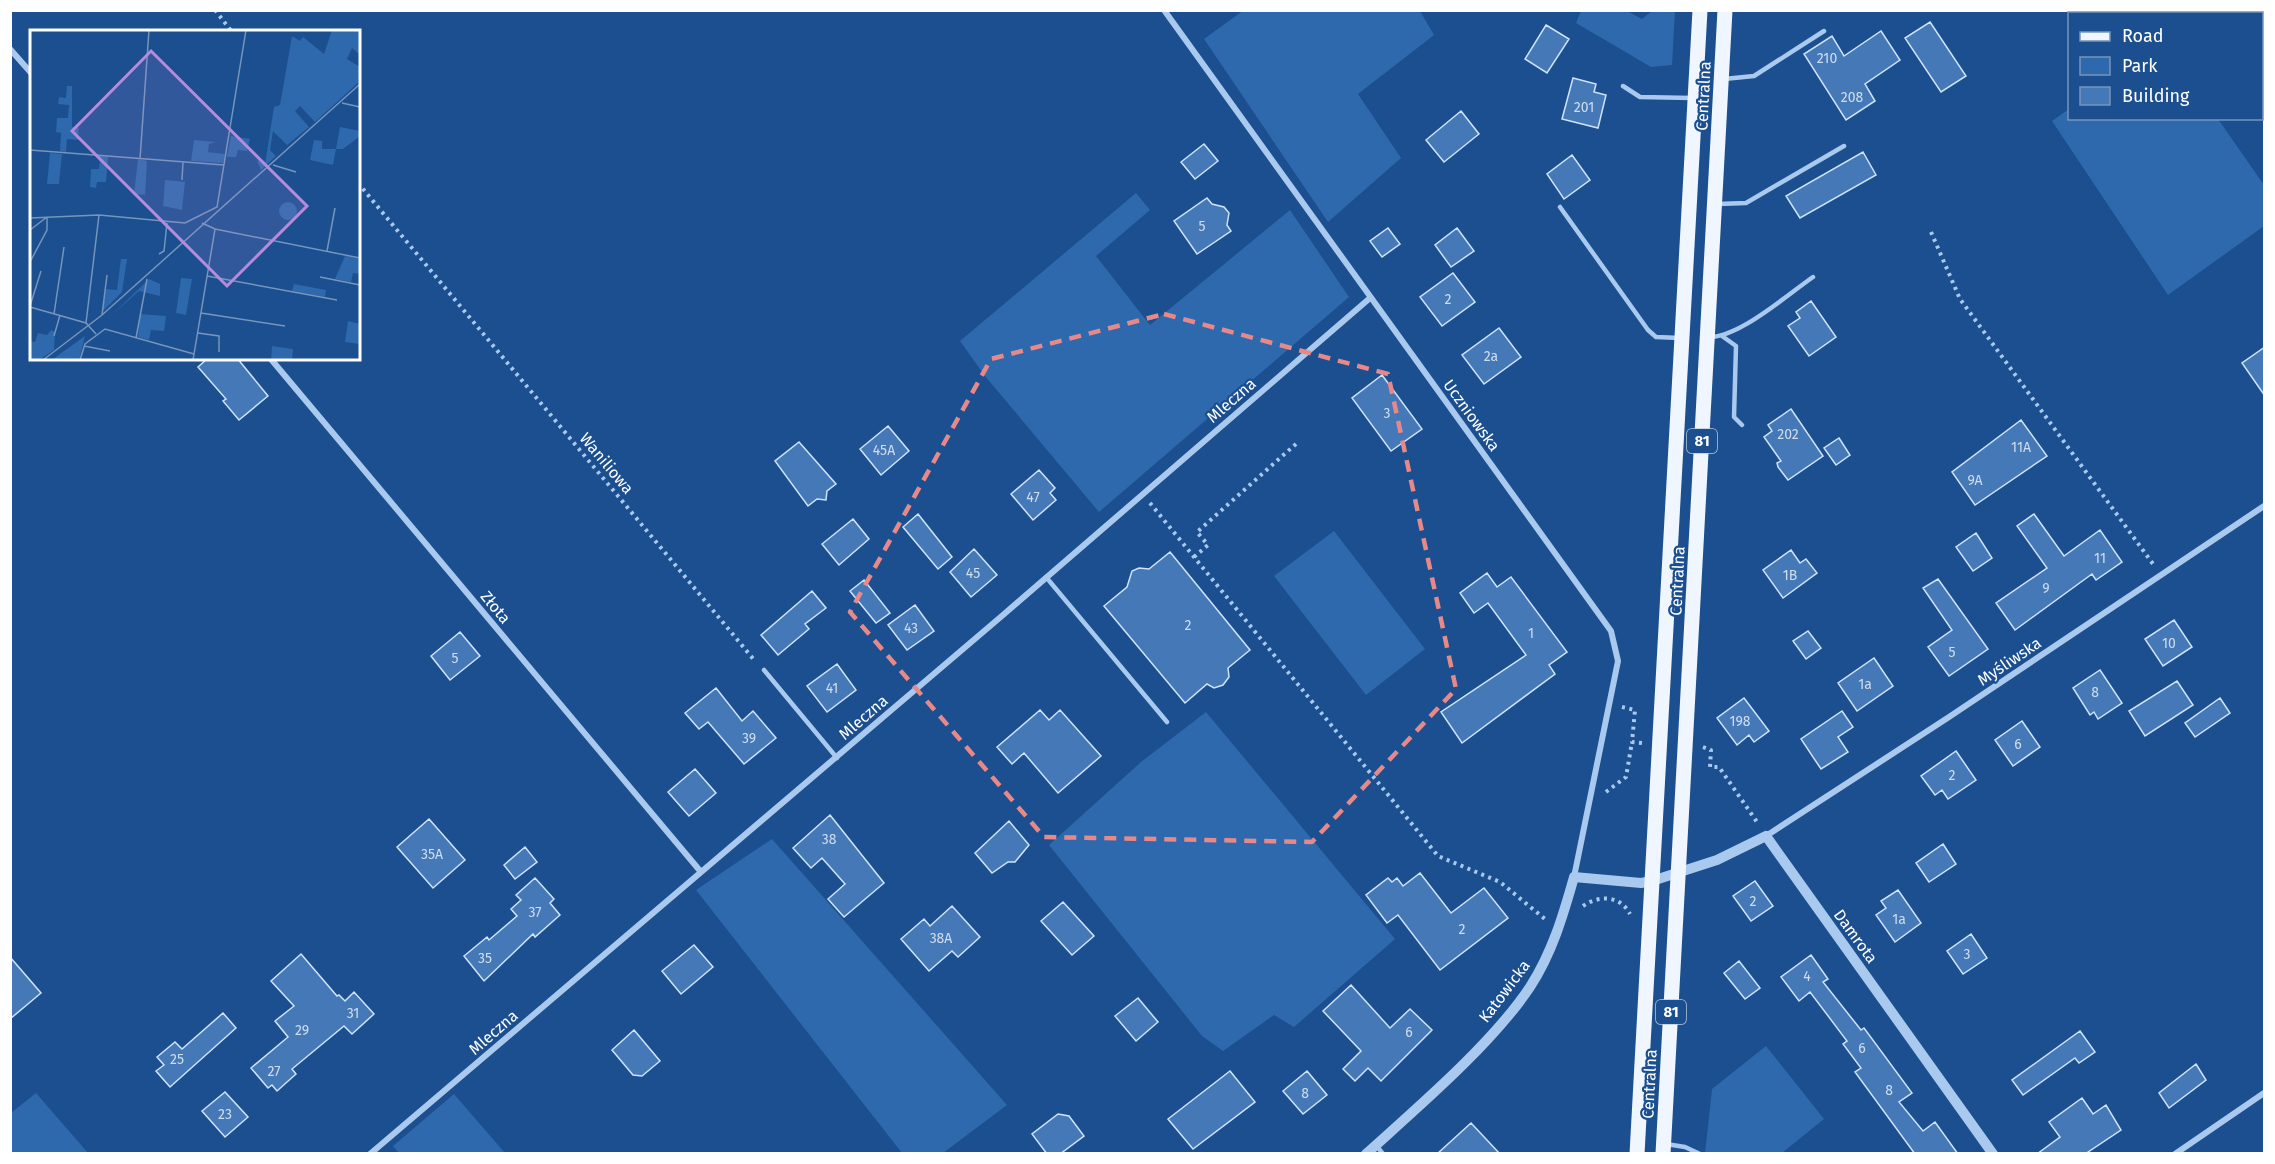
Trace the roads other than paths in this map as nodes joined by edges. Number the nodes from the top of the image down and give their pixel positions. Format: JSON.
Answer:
{"nodes":[{"id":1,"x":1164,"y":10,"type":"edge"},
{"id":2,"x":1700,"y":10,"type":"edge"},
{"id":3,"x":1725,"y":10,"type":"edge"},
{"id":4,"x":1824,"y":31,"type":"dead end"},
{"id":5,"x":10,"y":49,"type":"edge"},
{"id":6,"x":30,"y":72,"type":"edge"},
{"id":7,"x":1722,"y":79,"type":"junction"},
{"id":8,"x":1623,"y":86,"type":"dead end"},
{"id":9,"x":1695,"y":97,"type":"junction"},
{"id":10,"x":1844,"y":146,"type":"dead end"},
{"id":11,"x":1715,"y":204,"type":"junction"},
{"id":12,"x":1560,"y":207,"type":"dead end"},
{"id":13,"x":1813,"y":277,"type":"dead end"},
{"id":14,"x":1370,"y":298,"type":"junction"},
{"id":15,"x":1715,"y":336,"type":"junction"},
{"id":16,"x":1682,"y":338,"type":"junction"},
{"id":17,"x":272,"y":360,"type":"edge"},
{"id":18,"x":1742,"y":424,"type":"dead end"},
{"id":19,"x":2265,"y":506,"type":"edge"},
{"id":20,"x":1046,"y":578,"type":"junction"},
{"id":21,"x":764,"y":670,"type":"road end"},
{"id":22,"x":1167,"y":722,"type":"dead end"},
{"id":23,"x":837,"y":758,"type":"junction"},
{"id":24,"x":1766,"y":836,"type":"junction"},
{"id":25,"x":1679,"y":871,"type":"junction"},
{"id":26,"x":701,"y":872,"type":"junction"},
{"id":27,"x":1574,"y":878,"type":"junction"},
{"id":28,"x":1652,"y":881,"type":"junction"},
{"id":29,"x":2265,"y":1093,"type":"edge"},
{"id":30,"x":1379,"y":1149,"type":"edge"},
{"id":31,"x":1663,"y":1149,"type":"edge"},
{"id":32,"x":370,"y":1154,"type":"edge"},
{"id":33,"x":1366,"y":1154,"type":"edge"},
{"id":34,"x":1637,"y":1154,"type":"edge"},
{"id":35,"x":1700,"y":1154,"type":"edge"},
{"id":36,"x":1993,"y":1154,"type":"edge"},
{"id":37,"x":2175,"y":1154,"type":"edge"}],
"edges":[{"from":1,"to":14,"type":"street","name":"Uczniowska"},
{"from":2,"to":9,"type":"main road","name":"Centralna","number":"81"},
{"from":3,"to":7,"type":"main road","name":"Centralna","number":"81"},
{"from":4,"to":7,"type":"lane"},
{"from":5,"to":6,"type":"street"},
{"from":7,"to":11,"type":"main road","name":"Centralna","number":"81"},
{"from":8,"to":9,"type":"lane"},
{"from":9,"to":16,"type":"main road","name":"Centralna","number":"81"},
{"from":10,"to":11,"type":"lane"},
{"from":11,"to":15,"type":"main road","name":"Centralna","number":"81"},
{"from":12,"to":16,"type":"lane"},
{"from":13,"to":15,"type":"lane"},
{"from":14,"to":20,"type":"street","name":"Mleczna"},
{"from":14,"to":27,"type":"street","name":"Uczniowska"},
{"from":15,"to":18,"type":"lane"},
{"from":15,"to":25,"type":"main road","name":"Centralna","number":"81"},
{"from":16,"to":28,"type":"main road","name":"Centralna","number":"81"},
{"from":17,"to":26,"type":"street","name":"Złota"},
{"from":19,"to":24,"type":"street","name":"Myśliwska"},
{"from":20,"to":22,"type":"lane"},
{"from":20,"to":23,"type":"street","name":"Mleczna"},
{"from":21,"to":23,"type":"lane"},
{"from":23,"to":26,"type":"street","name":"Mleczna"},
{"from":24,"to":25,"type":"street"},
{"from":24,"to":36,"type":"street","name":"Damrota"},
{"from":25,"to":28,"type":"street"},
{"from":25,"to":31,"type":"main road","name":"Centralna","number":"81"},
{"from":26,"to":32,"type":"street","name":"Mleczna"},
{"from":27,"to":28,"type":"street"},
{"from":27,"to":30,"type":"street","name":"Katowicka"},
{"from":28,"to":34,"type":"main road","name":"Centralna","number":"81"},
{"from":29,"to":37,"type":"street"},
{"from":30,"to":33,"type":"street","name":"Katowicka"},
{"from":31,"to":35,"type":"lane"}]}
